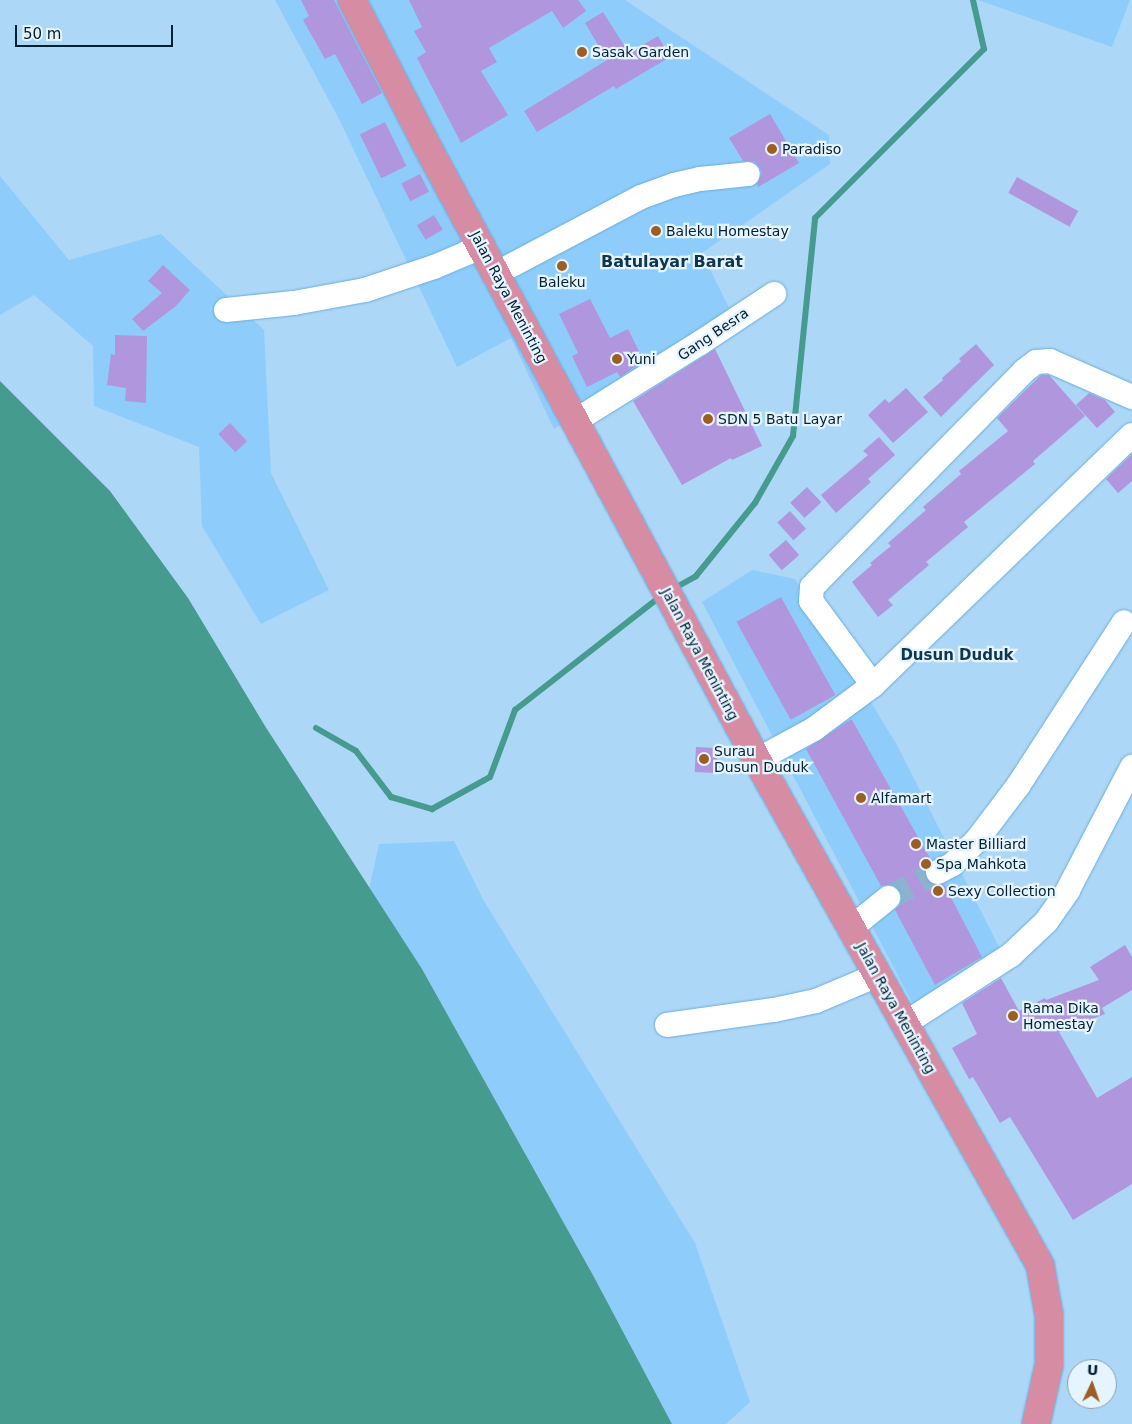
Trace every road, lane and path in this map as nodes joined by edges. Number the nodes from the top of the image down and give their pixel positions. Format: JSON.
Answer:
{"nodes":[{"id":1,"x":352,"y":0,"type":"edge"},
{"id":2,"x":748,"y":174,"type":"dead end"},
{"id":3,"x":480,"y":242,"type":"junction"},
{"id":4,"x":496,"y":274,"type":"junction"},
{"id":5,"x":774,"y":294,"type":"dead end"},
{"id":6,"x":226,"y":310,"type":"dead end"},
{"id":7,"x":1132,"y":396,"type":"edge"},
{"id":8,"x":575,"y":420,"type":"junction"},
{"id":9,"x":1132,"y":435,"type":"edge"},
{"id":10,"x":1124,"y":622,"type":"dead end"},
{"id":11,"x":873,"y":685,"type":"junction"},
{"id":12,"x":757,"y":760,"type":"junction"},
{"id":13,"x":1132,"y":767,"type":"edge"},
{"id":14,"x":938,"y":872,"type":"tunnel mouth"},
{"id":15,"x":888,"y":898,"type":"tunnel mouth"},
{"id":16,"x":851,"y":928,"type":"junction"},
{"id":17,"x":878,"y":975,"type":"junction"},
{"id":18,"x":904,"y":1024,"type":"junction"},
{"id":19,"x":667,"y":1025,"type":"dead end"},
{"id":20,"x":1036,"y":1424,"type":"edge"}],
"edges":[{"from":1,"to":3,"type":"highway","name":"Jalan Raya Meninting"},
{"from":2,"to":4,"type":"street"},
{"from":3,"to":4,"type":"highway","name":"Jalan Raya Meninting"},
{"from":3,"to":6,"type":"street"},
{"from":4,"to":8,"type":"highway","name":"Jalan Raya Meninting"},
{"from":5,"to":8,"type":"street","name":"Gang Besra"},
{"from":7,"to":11,"type":"street"},
{"from":8,"to":12,"type":"highway","name":"Jalan Raya Meninting"},
{"from":9,"to":11,"type":"street"},
{"from":10,"to":14,"type":"street"},
{"from":11,"to":12,"type":"street"},
{"from":12,"to":16,"type":"highway","name":"Jalan Raya Meninting"},
{"from":13,"to":18,"type":"street"},
{"from":15,"to":16,"type":"street"},
{"from":16,"to":17,"type":"highway","name":"Jalan Raya Meninting"},
{"from":17,"to":18,"type":"highway","name":"Jalan Raya Meninting"},
{"from":17,"to":19,"type":"street"},
{"from":18,"to":20,"type":"highway","name":"Jalan Raya Meninting"}]}
